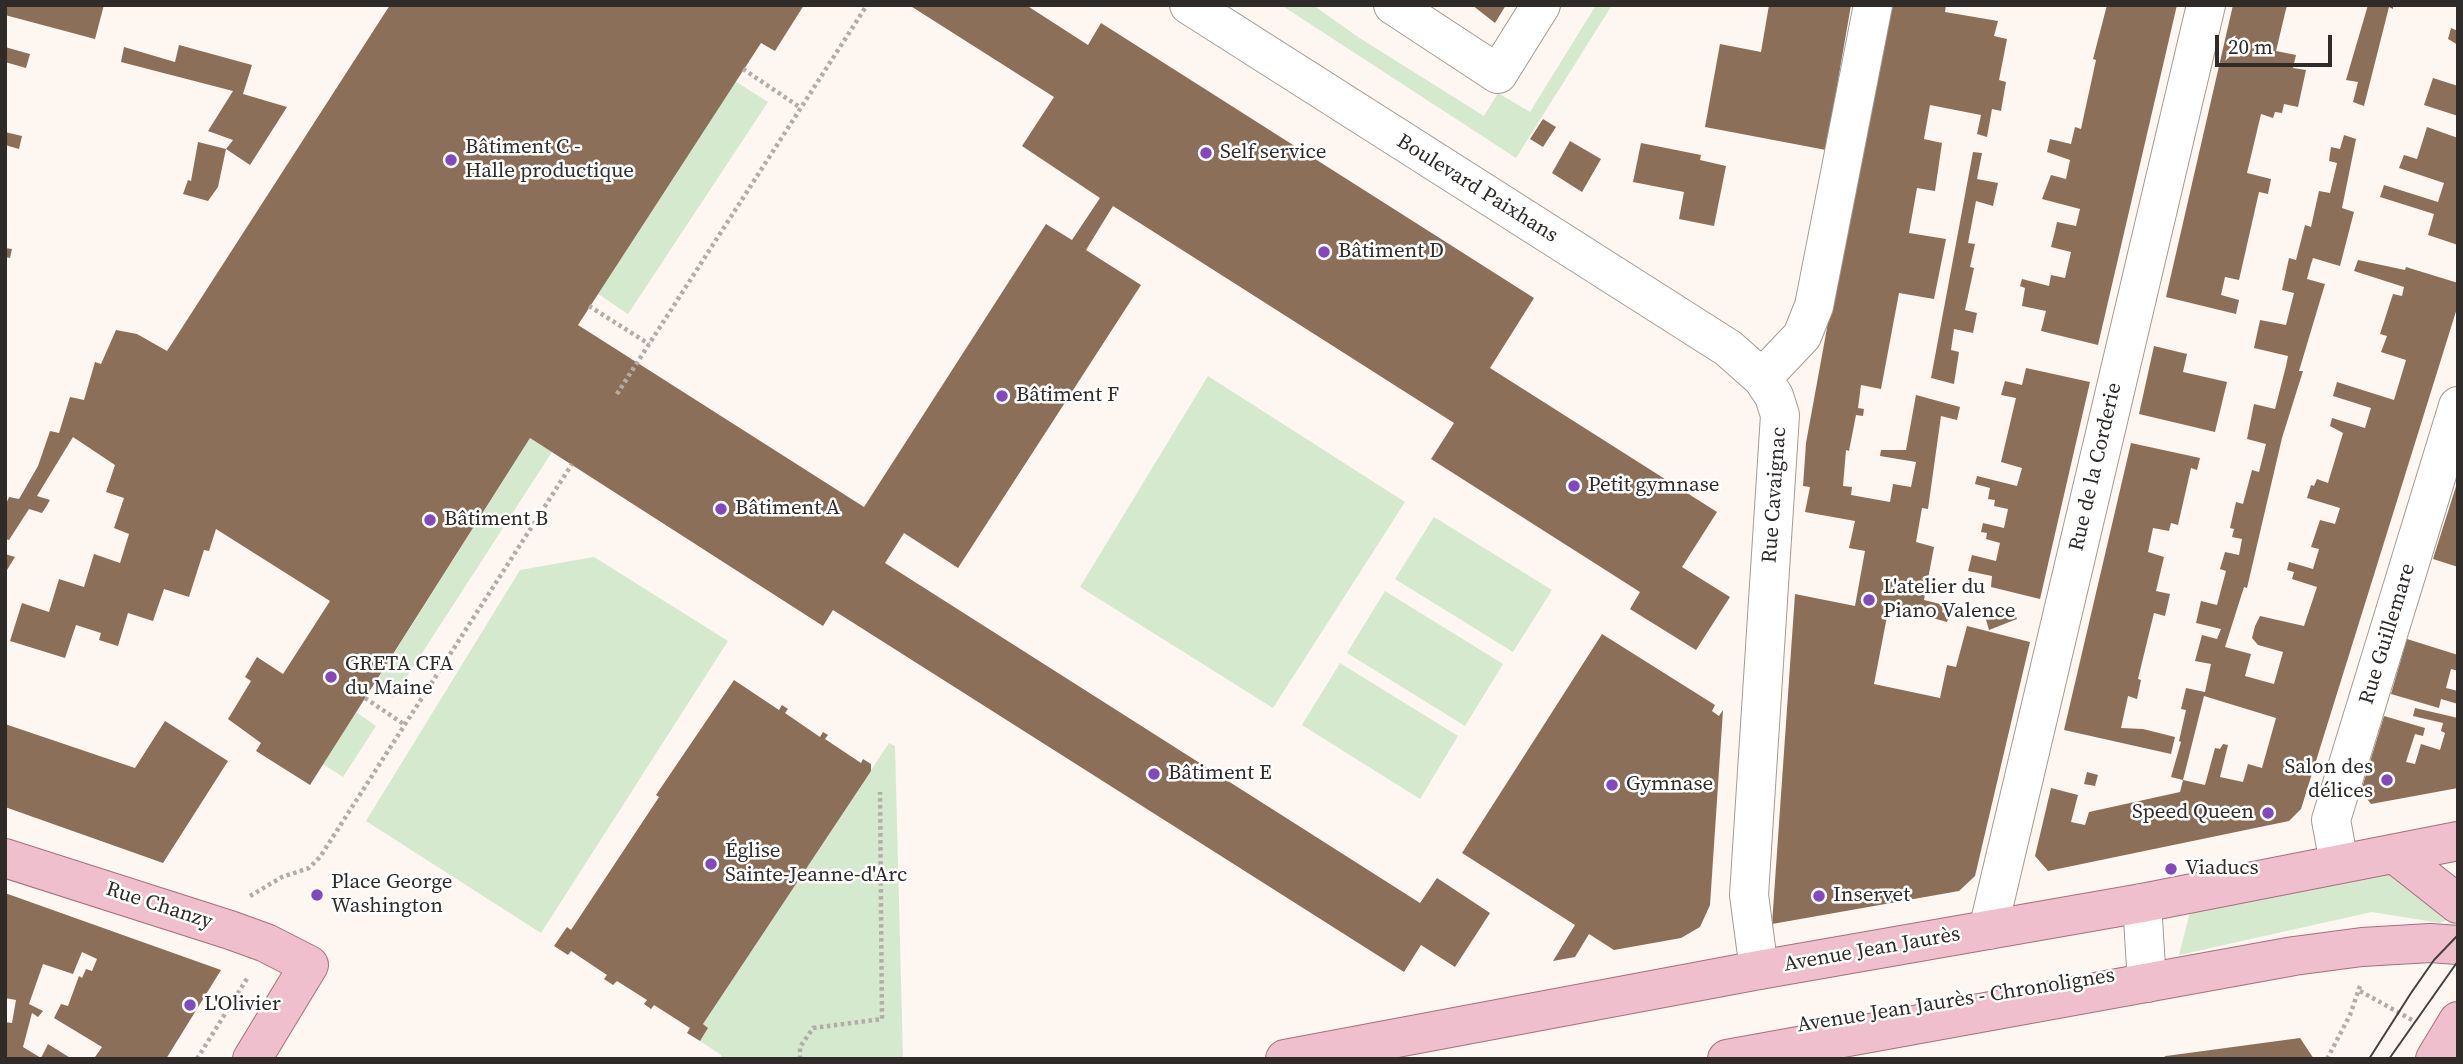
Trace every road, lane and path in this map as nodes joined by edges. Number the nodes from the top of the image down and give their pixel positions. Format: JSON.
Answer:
{"nodes":[{"id":1,"x":867,"y":5,"type":"edge"},
{"id":2,"x":1189,"y":5,"type":"edge"},
{"id":3,"x":1393,"y":5,"type":"edge"},
{"id":4,"x":1541,"y":5,"type":"edge"},
{"id":5,"x":1873,"y":5,"type":"edge"},
{"id":6,"x":2207,"y":5,"type":"edge"},
{"id":7,"x":743,"y":69,"type":"dead end"},
{"id":8,"x":801,"y":108,"type":"junction"},
{"id":9,"x":589,"y":306,"type":"dead end"},
{"id":10,"x":649,"y":344,"type":"junction"},
{"id":11,"x":1762,"y":378,"type":"junction"},
{"id":12,"x":617,"y":394,"type":"dead end"},
{"id":13,"x":2458,"y":406,"type":"edge"},
{"id":14,"x":572,"y":464,"type":"dead end"},
{"id":15,"x":365,"y":698,"type":"dead end"},
{"id":16,"x":405,"y":725,"type":"junction"},
{"id":17,"x":880,"y":792,"type":"dead end"},
{"id":18,"x":2458,"y":841,"type":"edge"},
{"id":19,"x":2396,"y":855,"type":"junction"},
{"id":20,"x":5,"y":858,"type":"edge"},
{"id":21,"x":2339,"y":863,"type":"junction"},
{"id":22,"x":242,"y":903,"type":"dead end"},
{"id":23,"x":2142,"y":903,"type":"junction"},
{"id":24,"x":2458,"y":904,"type":"edge"},
{"id":25,"x":1988,"y":930,"type":"junction"},
{"id":26,"x":2458,"y":944,"type":"edge"},
{"id":27,"x":1759,"y":970,"type":"junction"},
{"id":28,"x":250,"y":974,"type":"dead end"},
{"id":29,"x":2146,"y":977,"type":"junction"},
{"id":30,"x":2360,"y":991,"type":"dead end"},
{"id":31,"x":2447,"y":1039,"type":"edge"},
{"id":32,"x":197,"y":1059,"type":"edge"},
{"id":33,"x":251,"y":1059,"type":"edge"},
{"id":34,"x":800,"y":1059,"type":"edge"},
{"id":35,"x":1286,"y":1059,"type":"edge"},
{"id":36,"x":1727,"y":1059,"type":"edge"}],
"edges":[{"from":1,"to":8,"type":"path"},
{"from":2,"to":11,"type":"street","name":"Boulevard Paixhans"},
{"from":3,"to":4,"type":"street"},
{"from":5,"to":11,"type":"street"},
{"from":6,"to":25,"type":"street","name":"Rue de la Corderie"},
{"from":7,"to":8,"type":"path"},
{"from":8,"to":10,"type":"path"},
{"from":9,"to":10,"type":"path"},
{"from":10,"to":12,"type":"path"},
{"from":11,"to":27,"type":"street","name":"Rue Cavaignac"},
{"from":13,"to":21,"type":"street","name":"Rue Guillemare"},
{"from":14,"to":16,"type":"path"},
{"from":15,"to":16,"type":"path"},
{"from":16,"to":22,"type":"path"},
{"from":17,"to":34,"type":"path"},
{"from":18,"to":19,"type":"main road","name":"Avenue Jean Jaurès"},
{"from":19,"to":21,"type":"main road","name":"Avenue Jean Jaurès"},
{"from":19,"to":24,"type":"main road"},
{"from":20,"to":33,"type":"main road","name":"Rue Chanzy"},
{"from":21,"to":23,"type":"main road","name":"Avenue Jean Jaurès"},
{"from":23,"to":25,"type":"main road","name":"Avenue Jean Jaurès"},
{"from":23,"to":29,"type":"street"},
{"from":25,"to":27,"type":"main road","name":"Avenue Jean Jaurès"},
{"from":26,"to":29,"type":"main road"},
{"from":27,"to":35,"type":"main road","name":"Avenue Jean Jaurès"},
{"from":28,"to":32,"type":"path"},
{"from":29,"to":36,"type":"main road"},
{"from":30,"to":31,"type":"path"}]}
